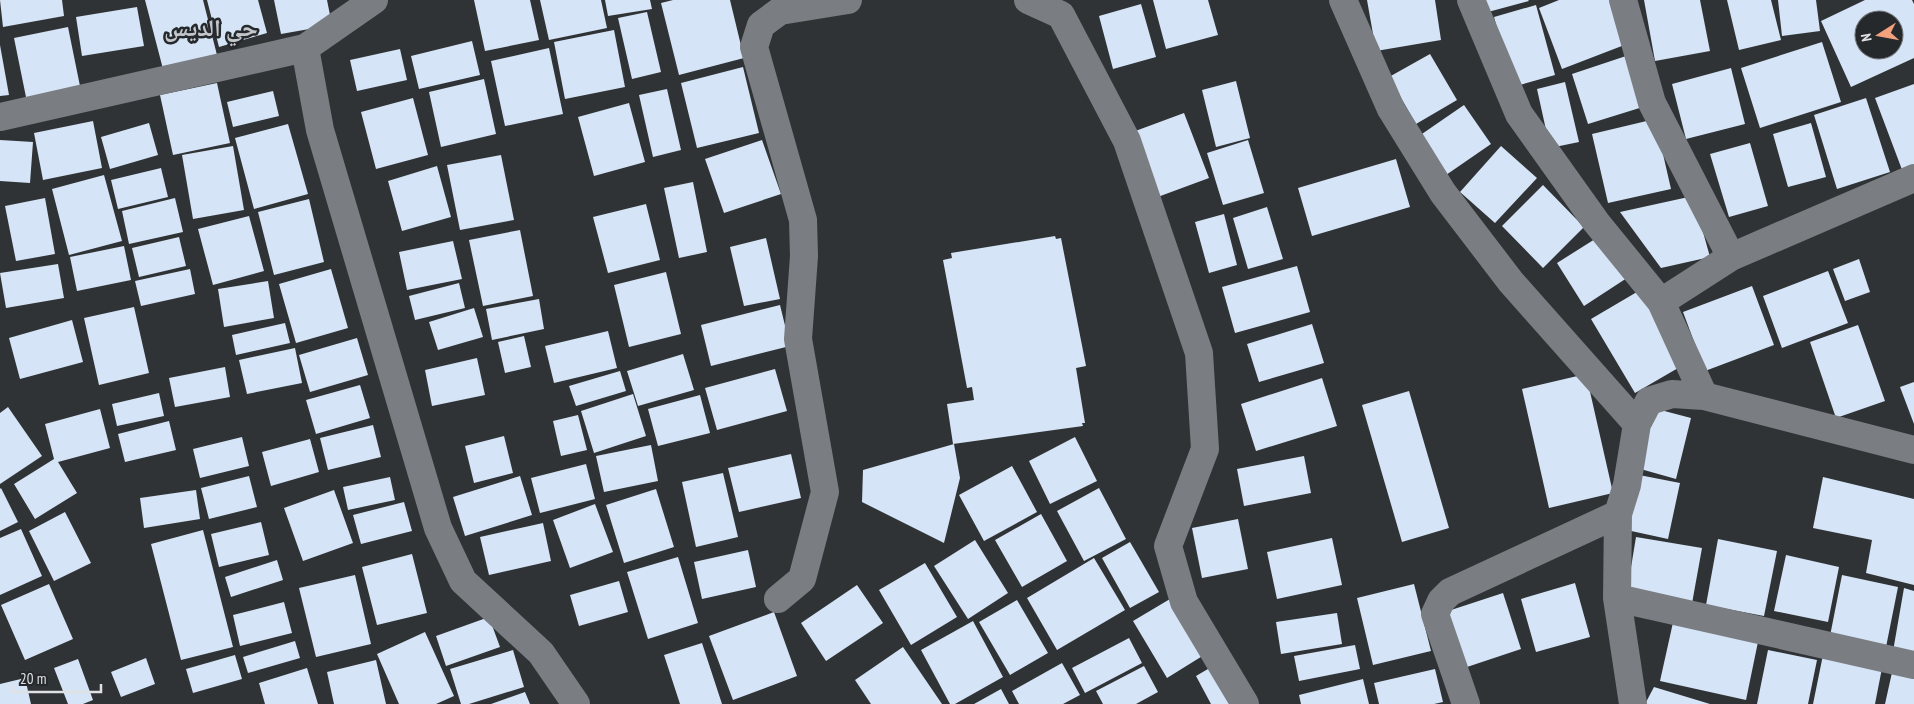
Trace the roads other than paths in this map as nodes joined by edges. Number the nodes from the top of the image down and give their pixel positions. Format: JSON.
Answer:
{"nodes":[{"id":1,"x":374,"y":0,"type":"edge"},
{"id":2,"x":848,"y":0,"type":"edge"},
{"id":3,"x":1028,"y":0,"type":"edge"},
{"id":4,"x":1343,"y":0,"type":"edge"},
{"id":5,"x":1471,"y":0,"type":"edge"},
{"id":6,"x":1623,"y":0,"type":"edge"},
{"id":7,"x":305,"y":48,"type":"junction"},
{"id":8,"x":0,"y":117,"type":"edge"},
{"id":9,"x":1914,"y":178,"type":"edge"},
{"id":10,"x":1731,"y":257,"type":"junction"},
{"id":11,"x":1661,"y":302,"type":"junction"},
{"id":12,"x":1704,"y":396,"type":"junction"},
{"id":13,"x":1637,"y":424,"type":"junction"},
{"id":14,"x":1914,"y":450,"type":"edge"},
{"id":15,"x":1618,"y":514,"type":"junction"},
{"id":16,"x":1617,"y":598,"type":"junction"},
{"id":17,"x":778,"y":599,"type":"dead end"},
{"id":18,"x":1914,"y":665,"type":"edge"},
{"id":19,"x":576,"y":704,"type":"edge"},
{"id":20,"x":1245,"y":704,"type":"edge"},
{"id":21,"x":1466,"y":704,"type":"edge"},
{"id":22,"x":1633,"y":704,"type":"edge"}],
"edges":[{"from":1,"to":7,"type":"street"},
{"from":2,"to":17,"type":"street"},
{"from":3,"to":20,"type":"street"},
{"from":4,"to":13,"type":"street"},
{"from":5,"to":11,"type":"street"},
{"from":6,"to":10,"type":"street"},
{"from":7,"to":8,"type":"street"},
{"from":7,"to":19,"type":"street"},
{"from":9,"to":10,"type":"street"},
{"from":10,"to":11,"type":"street"},
{"from":11,"to":12,"type":"street"},
{"from":12,"to":13,"type":"street"},
{"from":12,"to":14,"type":"street"},
{"from":13,"to":15,"type":"street"},
{"from":15,"to":16,"type":"street"},
{"from":15,"to":21,"type":"street"},
{"from":16,"to":18,"type":"street"},
{"from":16,"to":22,"type":"street"}]}
